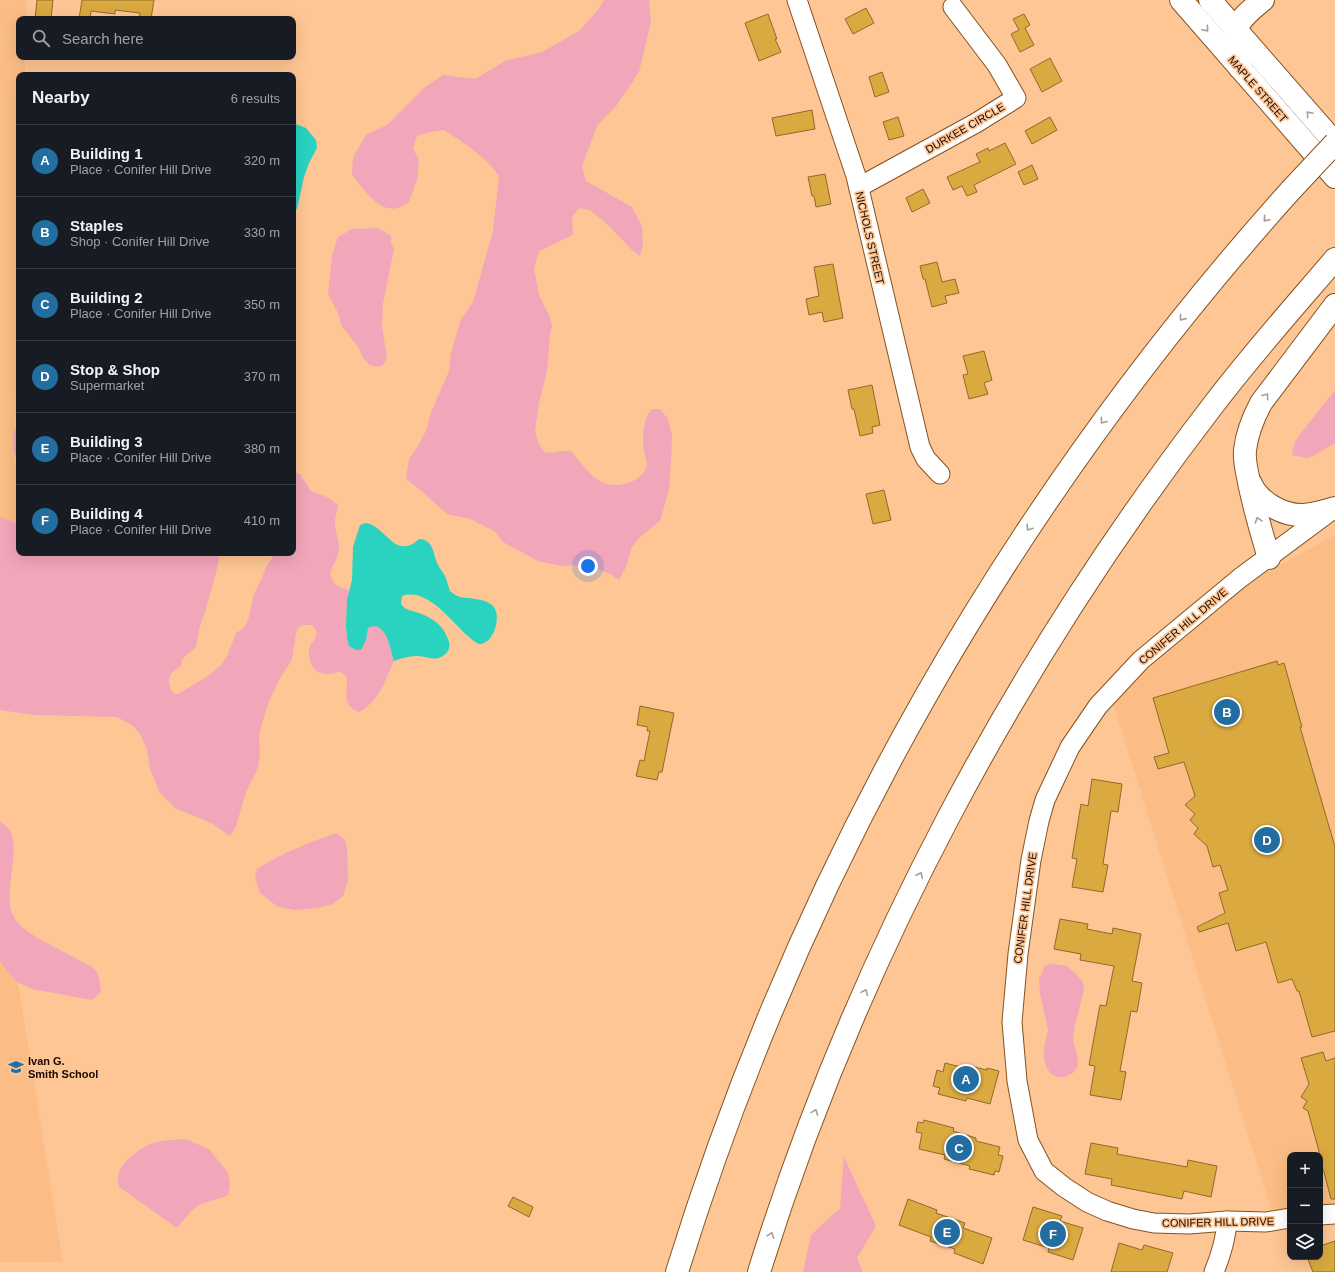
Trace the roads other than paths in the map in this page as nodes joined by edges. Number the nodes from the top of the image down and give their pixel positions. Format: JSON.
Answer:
{"nodes":[{"id":1,"x":797,"y":0,"type":"edge"},
{"id":2,"x":1181,"y":0,"type":"edge"},
{"id":3,"x":1210,"y":0,"type":"edge"},
{"id":4,"x":1263,"y":0,"type":"edge"},
{"id":5,"x":953,"y":7,"type":"dead end"},
{"id":6,"x":1236,"y":29,"type":"junction"},
{"id":7,"x":1240,"y":68,"type":"junction"},
{"id":8,"x":1335,"y":143,"type":"edge"},
{"id":9,"x":1335,"y":177,"type":"edge"},
{"id":10,"x":858,"y":187,"type":"junction"},
{"id":11,"x":1334,"y":260,"type":"edge"},
{"id":12,"x":1335,"y":305,"type":"edge"},
{"id":13,"x":940,"y":474,"type":"dead end"},
{"id":14,"x":1248,"y":477,"type":"junction"},
{"id":15,"x":1335,"y":508,"type":"edge"},
{"id":16,"x":1269,"y":558,"type":"junction"},
{"id":17,"x":1335,"y":1214,"type":"edge"},
{"id":18,"x":1323,"y":1215,"type":"edge"},
{"id":19,"x":1287,"y":1218,"type":"edge"},
{"id":20,"x":1227,"y":1221,"type":"junction"},
{"id":21,"x":677,"y":1272,"type":"edge"},
{"id":22,"x":759,"y":1272,"type":"edge"},
{"id":23,"x":1214,"y":1272,"type":"edge"}],
"edges":[{"from":1,"to":10,"type":"street","name":"NICHOLS STREET"},
{"from":2,"to":7,"type":"main road","name":"MAPLE STREET","one_way":true},
{"from":3,"to":6,"type":"main road","name":"MAPLE STREET"},
{"from":4,"to":6,"type":"main road"},
{"from":5,"to":10,"type":"street","name":"DURKEE CIRCLE"},
{"from":6,"to":7,"type":"main road"},
{"from":8,"to":6,"type":"main road","name":"MAPLE STREET","one_way":true},
{"from":7,"to":9,"type":"main road","name":"MAPLE STREET"},
{"from":8,"to":21,"type":"main road","one_way":true,"bridge":true},
{"from":10,"to":13,"type":"street","name":"NICHOLS STREET"},
{"from":22,"to":11,"type":"main road","one_way":true},
{"from":14,"to":12,"type":"main road","one_way":true},
{"from":14,"to":15,"type":"main road"},
{"from":16,"to":14,"type":"main road","one_way":true},
{"from":15,"to":16,"type":"street","name":"CONIFER HILL DRIVE"},
{"from":16,"to":20,"type":"street","name":"CONIFER HILL DRIVE"},
{"from":17,"to":18,"type":"street"},
{"from":19,"to":20,"type":"street","name":"CONIFER HILL DRIVE"},
{"from":20,"to":23,"type":"street"}]}
